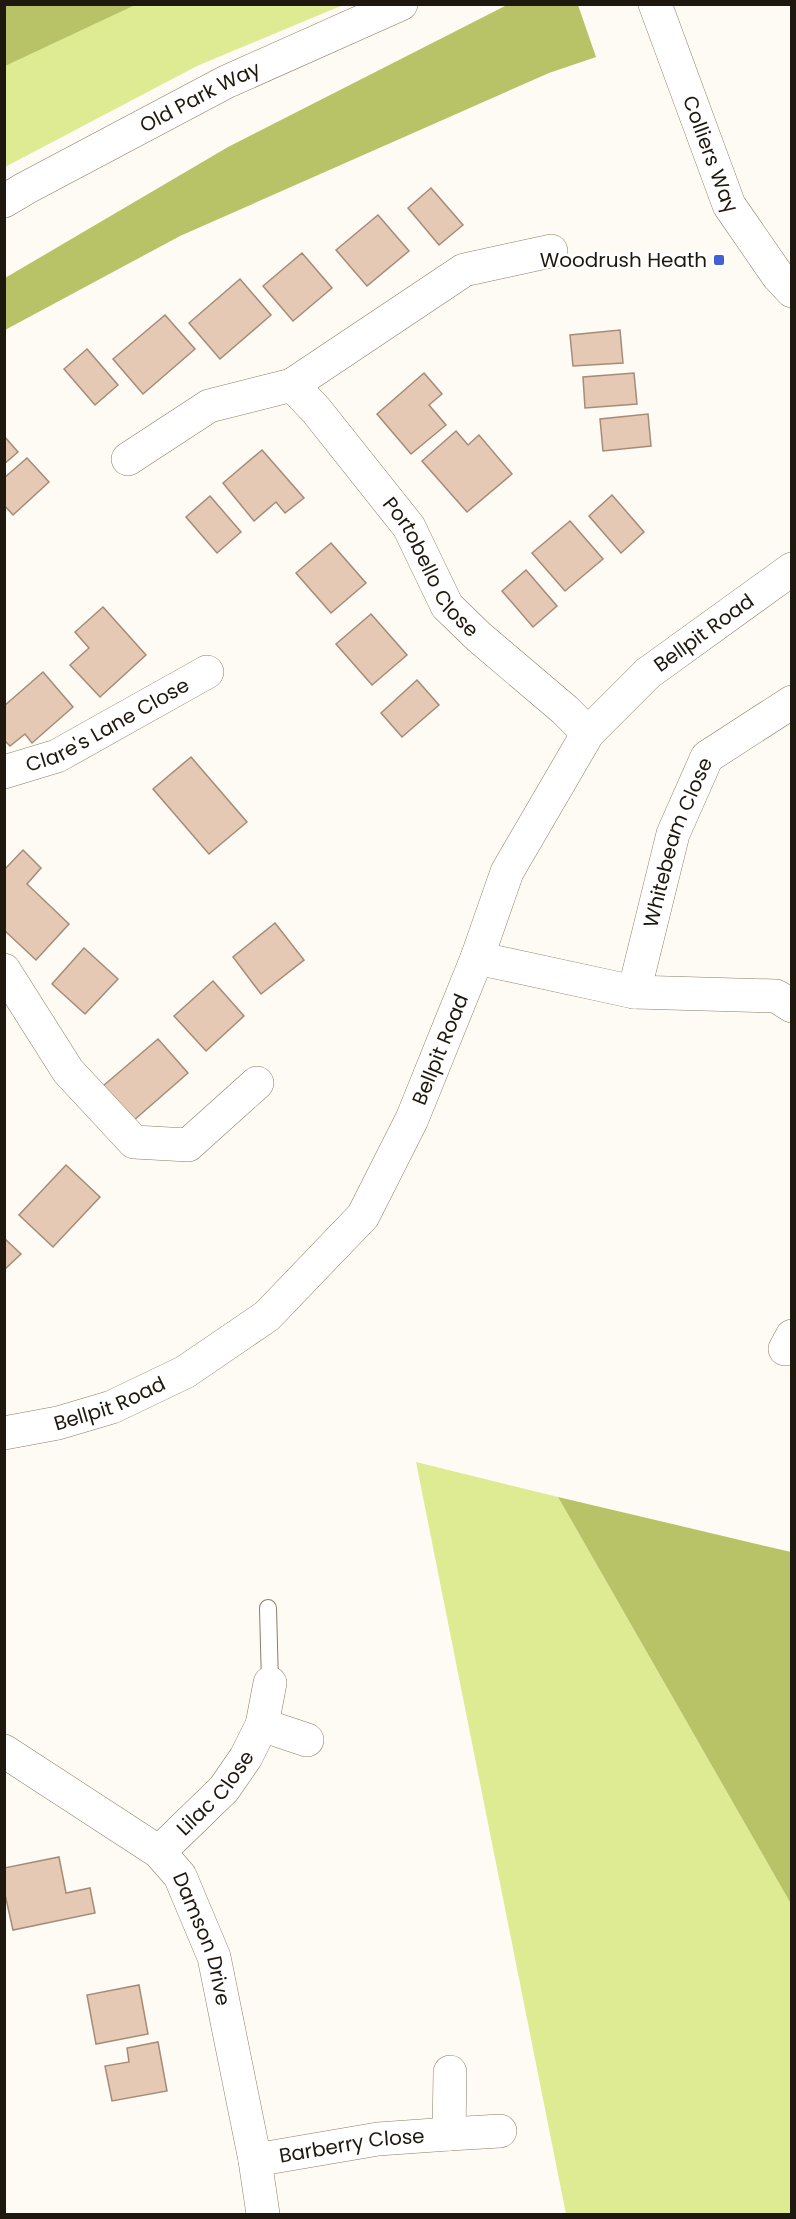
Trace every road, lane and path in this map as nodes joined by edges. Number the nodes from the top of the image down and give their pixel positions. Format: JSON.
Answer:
{"nodes":[{"id":1,"x":401,"y":4,"type":"edge"},
{"id":2,"x":661,"y":19,"type":"edge"},
{"id":3,"x":4,"y":201,"type":"edge"},
{"id":4,"x":551,"y":250,"type":"dead end"},
{"id":5,"x":792,"y":291,"type":"edge"},
{"id":6,"x":292,"y":385,"type":"junction"},
{"id":7,"x":128,"y":459,"type":"dead end"},
{"id":8,"x":792,"y":569,"type":"edge"},
{"id":9,"x":207,"y":672,"type":"dead end"},
{"id":10,"x":792,"y":702,"type":"edge"},
{"id":11,"x":588,"y":732,"type":"junction"},
{"id":12,"x":4,"y":772,"type":"edge"},
{"id":13,"x":477,"y":958,"type":"junction"},
{"id":14,"x":4,"y":970,"type":"edge"},
{"id":15,"x":634,"y":992,"type":"junction"},
{"id":16,"x":792,"y":1006,"type":"edge"},
{"id":17,"x":257,"y":1083,"type":"dead end"},
{"id":18,"x":4,"y":1433,"type":"edge"},
{"id":19,"x":268,"y":1608,"type":"dead end"},
{"id":20,"x":270,"y":1683,"type":"joint"},
{"id":21,"x":262,"y":1725,"type":"junction"},
{"id":22,"x":307,"y":1740,"type":"dead end"},
{"id":23,"x":4,"y":1751,"type":"edge"},
{"id":24,"x":159,"y":1852,"type":"junction"},
{"id":25,"x":450,"y":2072,"type":"dead end"},
{"id":26,"x":500,"y":2130,"type":"dead end"},
{"id":27,"x":449,"y":2134,"type":"junction"},
{"id":28,"x":255,"y":2160,"type":"junction"},
{"id":29,"x":263,"y":2214,"type":"edge"}],
"edges":[{"from":1,"to":3,"type":"street","name":"Old Park Way"},
{"from":2,"to":5,"type":"street","name":"Colliers Way"},
{"from":4,"to":6,"type":"street"},
{"from":6,"to":7,"type":"street"},
{"from":6,"to":11,"type":"street","name":"Portobello Close"},
{"from":8,"to":11,"type":"street","name":"Bellpit Road"},
{"from":9,"to":12,"type":"street","name":"Clare's Lane Close"},
{"from":10,"to":15,"type":"street","name":"Whitebeam Close"},
{"from":11,"to":13,"type":"street","name":"Bellpit Road"},
{"from":13,"to":15,"type":"street"},
{"from":13,"to":18,"type":"street","name":"Bellpit Road"},
{"from":14,"to":17,"type":"street"},
{"from":15,"to":16,"type":"street"},
{"from":19,"to":20,"type":"lane"},
{"from":20,"to":21,"type":"street","name":"Lilac Close"},
{"from":21,"to":22,"type":"street"},
{"from":21,"to":24,"type":"street","name":"Lilac Close"},
{"from":23,"to":24,"type":"street","name":"Damson Drive"},
{"from":24,"to":28,"type":"street","name":"Damson Drive"},
{"from":25,"to":27,"type":"street","name":"Barberry Close"},
{"from":26,"to":27,"type":"street","name":"Barberry Close"},
{"from":27,"to":28,"type":"street","name":"Barberry Close"},
{"from":28,"to":29,"type":"street","name":"Damson Drive"}]}
